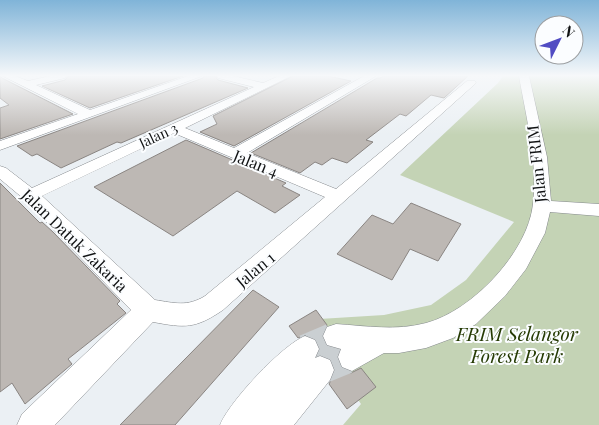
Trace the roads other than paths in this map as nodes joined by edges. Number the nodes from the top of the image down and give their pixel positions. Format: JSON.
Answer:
{"nodes":[{"id":1,"x":49,"y":96,"type":"edge"},
{"id":2,"x":140,"y":96,"type":"edge"},
{"id":3,"x":242,"y":96,"type":"edge"},
{"id":4,"x":334,"y":96,"type":"edge"},
{"id":5,"x":456,"y":96,"type":"edge"},
{"id":6,"x":527,"y":96,"type":"edge"},
{"id":7,"x":88,"y":114,"type":"junction"},
{"id":8,"x":172,"y":128,"type":"junction"},
{"id":9,"x":0,"y":146,"type":"edge"},
{"id":10,"x":234,"y":154,"type":"junction"},
{"id":11,"x":0,"y":171,"type":"edge"},
{"id":12,"x":30,"y":195,"type":"junction"},
{"id":13,"x":340,"y":197,"type":"junction"},
{"id":14,"x":542,"y":206,"type":"junction"},
{"id":15,"x":599,"y":210,"type":"edge"},
{"id":16,"x":148,"y":310,"type":"junction"},
{"id":17,"x":344,"y":346,"type":"tunnel mouth"},
{"id":18,"x":312,"y":360,"type":"joint"},
{"id":19,"x":34,"y":425,"type":"edge"},
{"id":20,"x":236,"y":425,"type":"edge"},
{"id":21,"x":273,"y":425,"type":"edge"}],
"edges":[{"from":1,"to":7,"type":"street"},
{"from":2,"to":7,"type":"street"},
{"from":3,"to":8,"type":"street","name":"Jalan 3"},
{"from":4,"to":10,"type":"street"},
{"from":5,"to":13,"type":"street","name":"Jalan 1"},
{"from":6,"to":14,"type":"street","name":"Jalan FRIM"},
{"from":7,"to":9,"type":"street"},
{"from":8,"to":10,"type":"street","name":"Jalan 4"},
{"from":8,"to":12,"type":"street","name":"Jalan 3"},
{"from":10,"to":13,"type":"street","name":"Jalan 4"},
{"from":11,"to":12,"type":"street","name":"Jalan Datuk Zakaria"},
{"from":12,"to":16,"type":"street","name":"Jalan Datuk Zakaria"},
{"from":13,"to":16,"type":"street","name":"Jalan 1"},
{"from":14,"to":15,"type":"street"},
{"from":14,"to":17,"type":"street","name":"Jalan FRIM"},
{"from":16,"to":19,"type":"street"},
{"from":18,"to":20,"type":"street"},
{"from":18,"to":21,"type":"street"}]}
